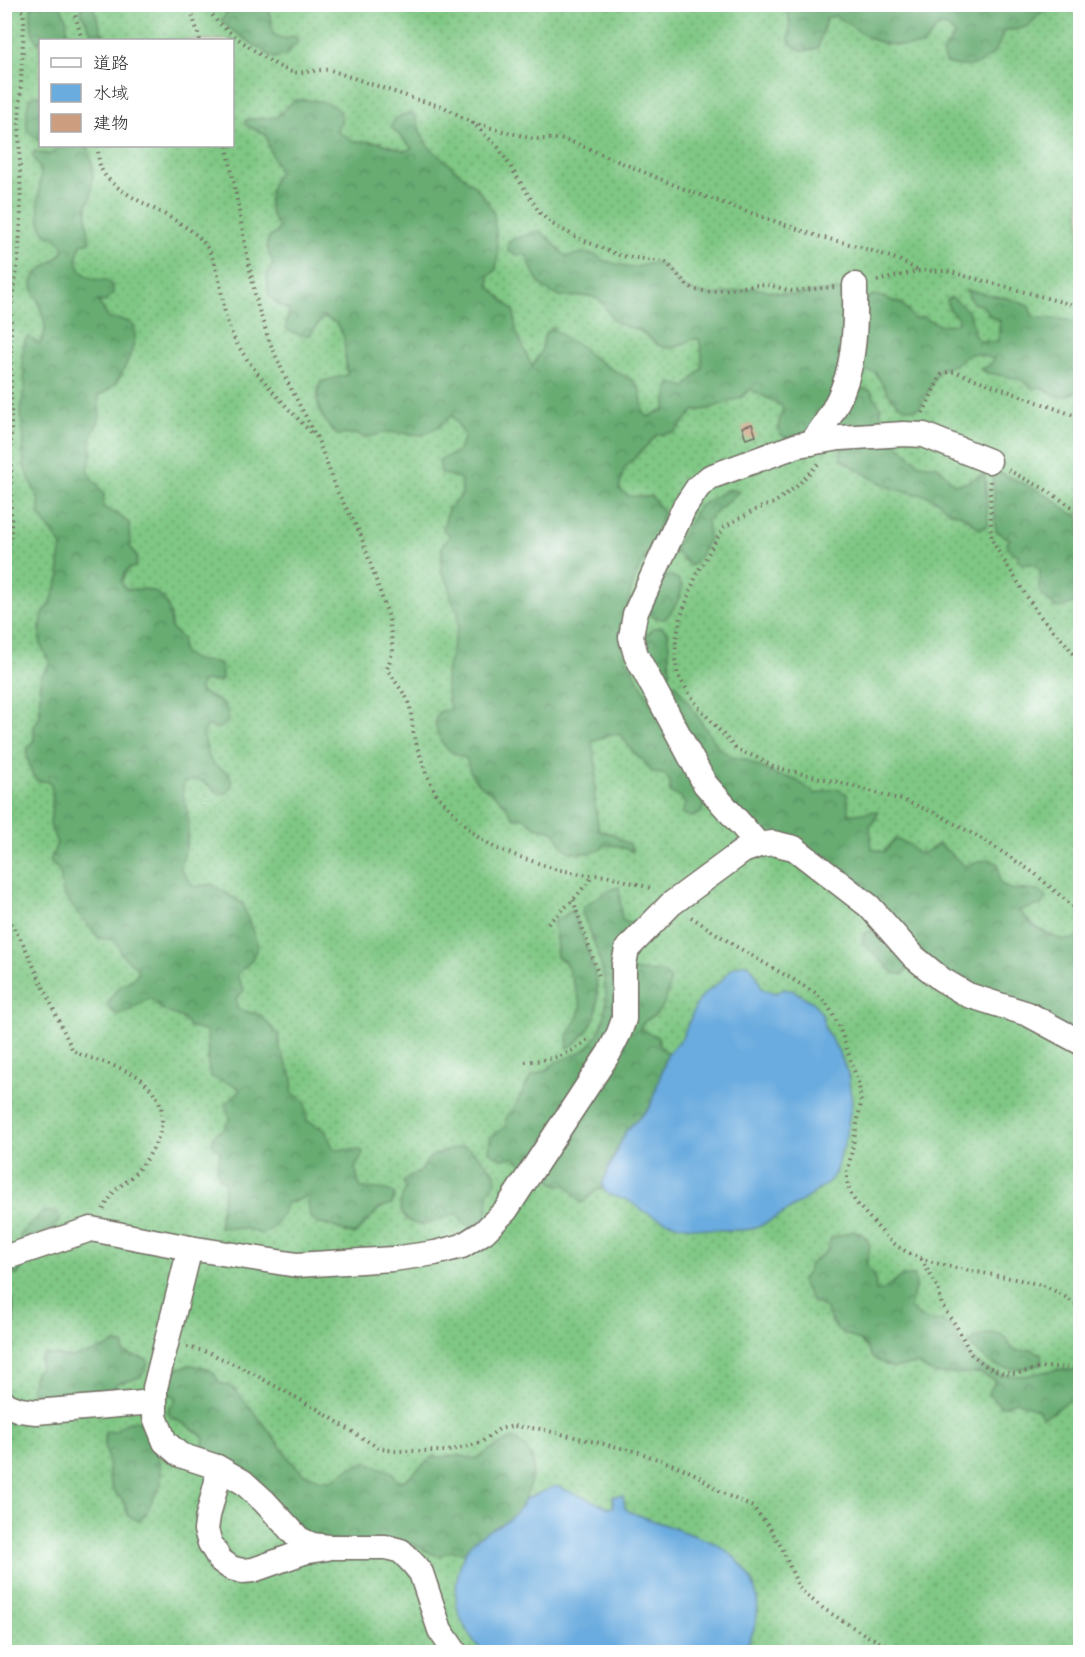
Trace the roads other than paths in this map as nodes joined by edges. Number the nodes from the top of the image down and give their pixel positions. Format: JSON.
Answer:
{"nodes":[{"id":1,"x":855,"y":285,"type":"road end"},
{"id":2,"x":811,"y":443,"type":"junction"},
{"id":3,"x":989,"y":461,"type":"road end"},
{"id":4,"x":759,"y":845,"type":"junction"},
{"id":5,"x":1080,"y":1042,"type":"edge"},
{"id":6,"x":190,"y":1248,"type":"junction"},
{"id":7,"x":4,"y":1258,"type":"edge"},
{"id":8,"x":154,"y":1402,"type":"junction"},
{"id":9,"x":4,"y":1404,"type":"edge"},
{"id":10,"x":217,"y":1467,"type":"junction"},
{"id":11,"x":329,"y":1547,"type":"junction"},
{"id":12,"x":455,"y":1653,"type":"edge"}],
"edges":[{"from":1,"to":2,"type":"lane"},
{"from":2,"to":3,"type":"lane"},
{"from":2,"to":4,"type":"lane"},
{"from":4,"to":5,"type":"lane"},
{"from":4,"to":6,"type":"lane"},
{"from":6,"to":7,"type":"lane"},
{"from":6,"to":8,"type":"lane"},
{"from":8,"to":9,"type":"lane"},
{"from":8,"to":10,"type":"lane"},
{"from":10,"to":11,"type":"lane"},
{"from":10,"to":11,"type":"lane"},
{"from":11,"to":12,"type":"lane"}]}
